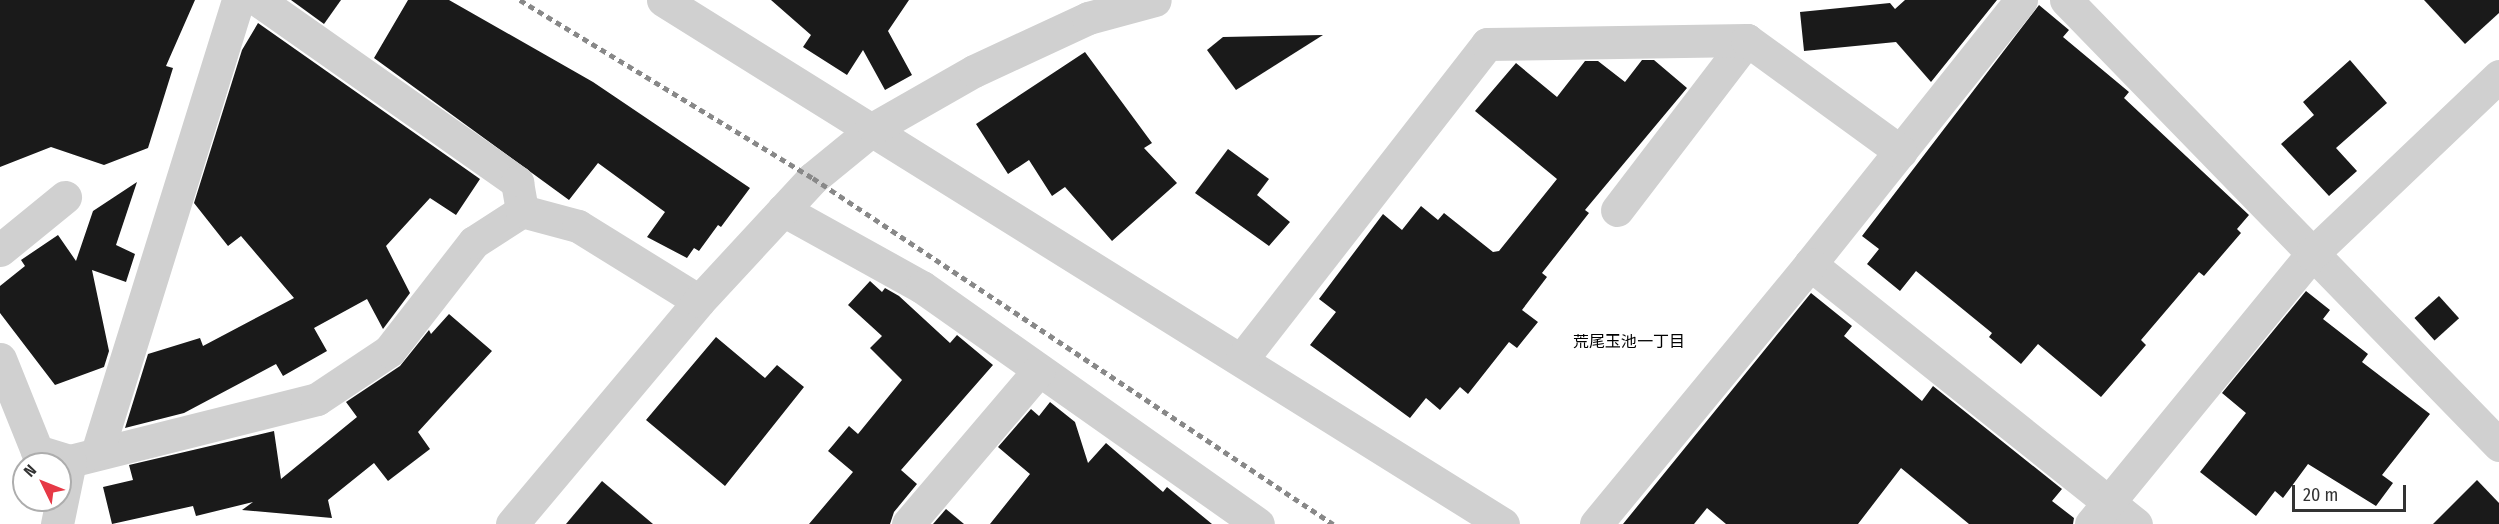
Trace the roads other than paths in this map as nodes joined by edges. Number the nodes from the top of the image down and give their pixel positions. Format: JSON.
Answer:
{"nodes":[{"id":1,"x":238,"y":0,"type":"edge"},
{"id":2,"x":258,"y":0,"type":"edge"},
{"id":3,"x":663,"y":0,"type":"edge"},
{"id":4,"x":1155,"y":0,"type":"edge"},
{"id":5,"x":2021,"y":0,"type":"edge"},
{"id":6,"x":2066,"y":0,"type":"edge"},
{"id":7,"x":1747,"y":40,"type":"junction"},
{"id":8,"x":2499,"y":76,"type":"edge"},
{"id":9,"x":874,"y":128,"type":"junction"},
{"id":10,"x":1900,"y":152,"type":"junction"},
{"id":11,"x":64,"y":198,"type":"dead end"},
{"id":12,"x":783,"y":210,"type":"junction"},
{"id":13,"x":1617,"y":210,"type":"dead end"},
{"id":14,"x":522,"y":211,"type":"junction"},
{"id":15,"x":0,"y":250,"type":"edge"},
{"id":16,"x":2312,"y":254,"type":"junction"},
{"id":17,"x":1810,"y":264,"type":"junction"},
{"id":18,"x":699,"y":301,"type":"junction"},
{"id":19,"x":0,"y":358,"type":"edge"},
{"id":20,"x":1242,"y":359,"type":"junction"},
{"id":21,"x":1039,"y":370,"type":"junction"},
{"id":22,"x":2499,"y":445,"type":"edge"},
{"id":23,"x":84,"y":457,"type":"junction"},
{"id":24,"x":2100,"y":513,"type":"edge"},
{"id":25,"x":57,"y":524,"type":"edge"},
{"id":26,"x":512,"y":524,"type":"edge"},
{"id":27,"x":908,"y":524,"type":"edge"},
{"id":28,"x":1258,"y":524,"type":"edge"},
{"id":29,"x":1503,"y":524,"type":"edge"},
{"id":30,"x":1596,"y":524,"type":"edge"},
{"id":31,"x":2136,"y":524,"type":"edge"}],
"edges":[{"from":1,"to":23,"type":"street"},
{"from":2,"to":14,"type":"street"},
{"from":3,"to":9,"type":"street"},
{"from":4,"to":9,"type":"street"},
{"from":5,"to":10,"type":"street"},
{"from":6,"to":16,"type":"street"},
{"from":7,"to":10,"type":"street"},
{"from":7,"to":13,"type":"street"},
{"from":7,"to":20,"type":"street"},
{"from":8,"to":16,"type":"street"},
{"from":9,"to":12,"type":"street"},
{"from":9,"to":20,"type":"street"},
{"from":10,"to":17,"type":"street"},
{"from":11,"to":15,"type":"street"},
{"from":12,"to":18,"type":"street"},
{"from":12,"to":21,"type":"street"},
{"from":14,"to":18,"type":"street"},
{"from":14,"to":23,"type":"street"},
{"from":16,"to":22,"type":"street"},
{"from":16,"to":24,"type":"street"},
{"from":17,"to":24,"type":"street"},
{"from":17,"to":30,"type":"street"},
{"from":18,"to":26,"type":"street"},
{"from":19,"to":23,"type":"street"},
{"from":20,"to":29,"type":"street"},
{"from":21,"to":27,"type":"street"},
{"from":21,"to":28,"type":"street"},
{"from":23,"to":25,"type":"street"},
{"from":24,"to":31,"type":"street"}]}
